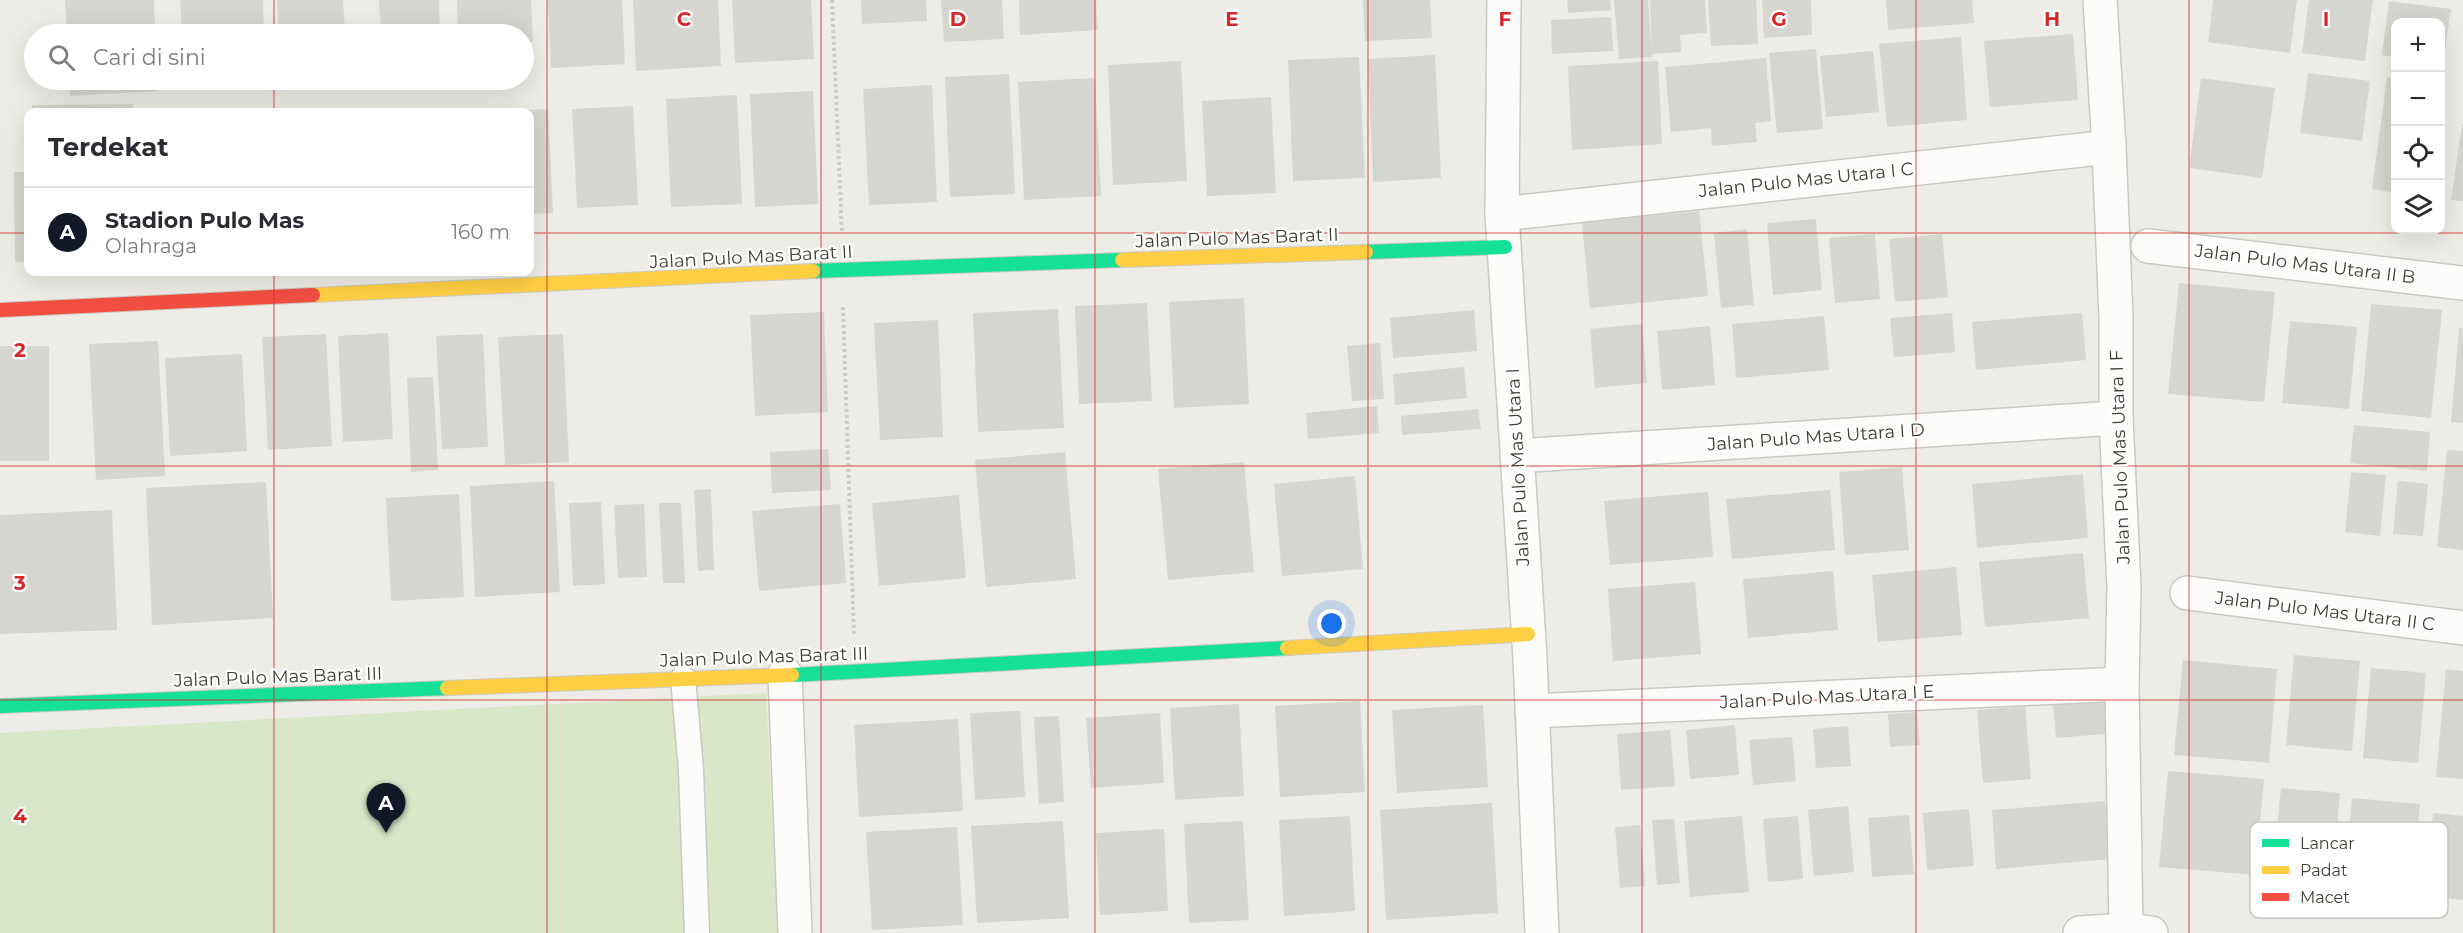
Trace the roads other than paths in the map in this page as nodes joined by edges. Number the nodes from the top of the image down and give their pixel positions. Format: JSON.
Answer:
{"nodes":[{"id":1,"x":1504,"y":0,"type":"edge"},
{"id":2,"x":2100,"y":0,"type":"edge"},
{"id":3,"x":2109,"y":147,"type":"junction"},
{"id":4,"x":1502,"y":214,"type":"junction"},
{"id":5,"x":2148,"y":246,"type":"dead end"},
{"id":6,"x":1505,"y":247,"type":"junction"},
{"id":7,"x":2463,"y":283,"type":"edge"},
{"id":8,"x":0,"y":310,"type":"edge"},
{"id":9,"x":2116,"y":418,"type":"junction"},
{"id":10,"x":1517,"y":456,"type":"junction"},
{"id":11,"x":2187,"y":593,"type":"dead end"},
{"id":12,"x":2463,"y":628,"type":"edge"},
{"id":13,"x":1528,"y":634,"type":"junction"},
{"id":14,"x":785,"y":674,"type":"junction"},
{"id":15,"x":683,"y":678,"type":"junction"},
{"id":16,"x":2122,"y":684,"type":"junction"},
{"id":17,"x":0,"y":706,"type":"edge"},
{"id":18,"x":1532,"y":711,"type":"junction"},
{"id":19,"x":2134,"y":926,"type":"edge"},
{"id":20,"x":697,"y":933,"type":"edge"},
{"id":21,"x":795,"y":933,"type":"edge"},
{"id":22,"x":1542,"y":933,"type":"edge"},
{"id":23,"x":2080,"y":933,"type":"edge"}],
"edges":[{"from":1,"to":4,"type":"street","name":"Jalan Pulo Mas Utara I"},
{"from":2,"to":3,"type":"street","name":"Jalan Pulo Mas Utara I F"},
{"from":3,"to":4,"type":"street","name":"Jalan Pulo Mas Utara I C"},
{"from":3,"to":9,"type":"street","name":"Jalan Pulo Mas Utara I F"},
{"from":4,"to":6,"type":"street","name":"Jalan Pulo Mas Utara I"},
{"from":5,"to":7,"type":"street","name":"Jalan Pulo Mas Utara II B"},
{"from":6,"to":8,"type":"street","name":"Jalan Pulo Mas Barat II"},
{"from":6,"to":10,"type":"street","name":"Jalan Pulo Mas Utara I"},
{"from":9,"to":10,"type":"street","name":"Jalan Pulo Mas Utara I D"},
{"from":9,"to":16,"type":"street","name":"Jalan Pulo Mas Utara I F"},
{"from":10,"to":13,"type":"street","name":"Jalan Pulo Mas Utara I"},
{"from":11,"to":12,"type":"street","name":"Jalan Pulo Mas Utara II C"},
{"from":13,"to":14,"type":"street","name":"Jalan Pulo Mas Barat III"},
{"from":13,"to":18,"type":"street","name":"Jalan Pulo Mas Utara I"},
{"from":14,"to":15,"type":"street","name":"Jalan Pulo Mas Barat III"},
{"from":14,"to":21,"type":"street"},
{"from":15,"to":17,"type":"street","name":"Jalan Pulo Mas Barat III"},
{"from":15,"to":20,"type":"lane"},
{"from":16,"to":18,"type":"street","name":"Jalan Pulo Mas Utara I E"},
{"from":16,"to":19,"type":"street","name":"Jalan Pulo Mas Utara I F"},
{"from":18,"to":22,"type":"street","name":"Jalan Pulo Mas Utara I"},
{"from":19,"to":23,"type":"street","name":"Jalan Pulo Mas Utara I F"}]}
